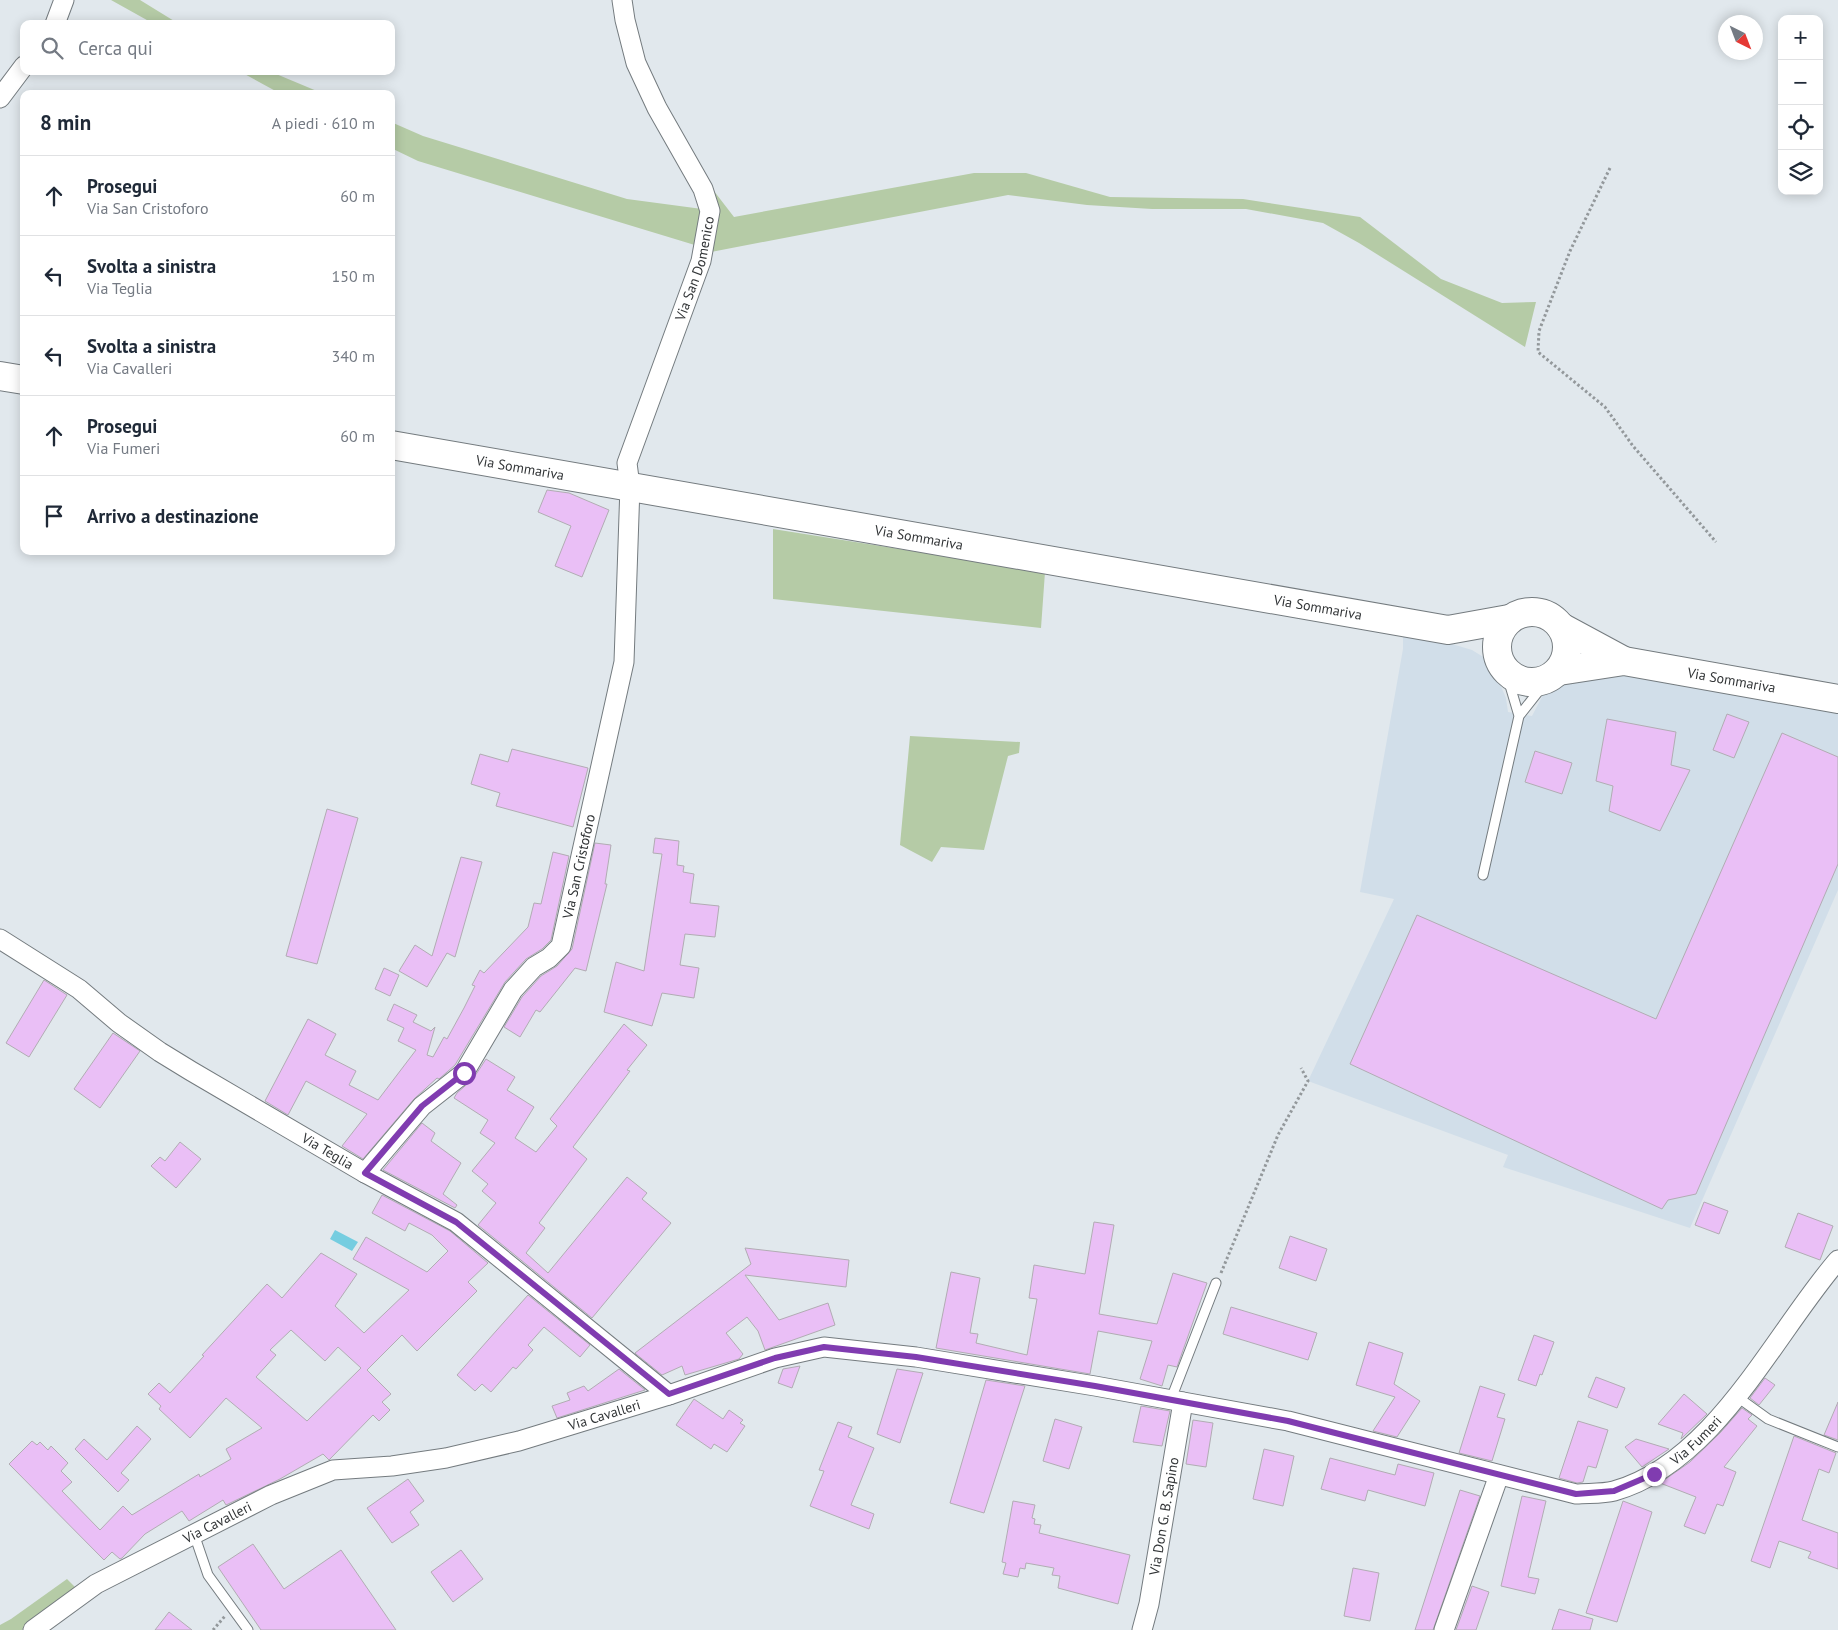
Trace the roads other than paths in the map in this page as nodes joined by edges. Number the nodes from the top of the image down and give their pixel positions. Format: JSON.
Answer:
{"nodes":[{"id":1,"x":64,"y":0,"type":"edge"},
{"id":2,"x":622,"y":0,"type":"edge"},
{"id":3,"x":56,"y":20,"type":"edge"},
{"id":4,"x":20,"y":71,"type":"edge"},
{"id":5,"x":0,"y":98,"type":"edge"},
{"id":6,"x":0,"y":376,"type":"edge"},
{"id":7,"x":20,"y":379,"type":"edge"},
{"id":8,"x":395,"y":446,"type":"edge"},
{"id":9,"x":630,"y":486,"type":"junction"},
{"id":10,"x":1509,"y":619,"type":"junction"},
{"id":11,"x":1561,"y":627,"type":"junction"},
{"id":12,"x":1448,"y":630,"type":"junction"},
{"id":13,"x":1624,"y":661,"type":"junction"},
{"id":14,"x":1503,"y":667,"type":"junction"},
{"id":15,"x":1554,"y":675,"type":"junction"},
{"id":16,"x":1838,"y":699,"type":"edge"},
{"id":17,"x":1519,"y":716,"type":"junction"},
{"id":18,"x":1483,"y":875,"type":"dead end"},
{"id":19,"x":0,"y":939,"type":"edge"},
{"id":20,"x":365,"y":1173,"type":"junction"},
{"id":21,"x":1838,"y":1260,"type":"edge"},
{"id":22,"x":1216,"y":1283,"type":"road end"},
{"id":23,"x":669,"y":1394,"type":"junction"},
{"id":24,"x":1736,"y":1396,"type":"junction"},
{"id":25,"x":1177,"y":1400,"type":"junction"},
{"id":26,"x":1838,"y":1447,"type":"edge"},
{"id":27,"x":1499,"y":1475,"type":"junction"},
{"id":28,"x":194,"y":1534,"type":"junction"},
{"id":29,"x":33,"y":1630,"type":"edge"},
{"id":30,"x":248,"y":1630,"type":"edge"},
{"id":31,"x":1142,"y":1630,"type":"edge"},
{"id":32,"x":1444,"y":1630,"type":"edge"}],
"edges":[{"from":1,"to":3,"type":"street"},
{"from":2,"to":9,"type":"street","name":"Via San Domenico"},
{"from":4,"to":5,"type":"street"},
{"from":6,"to":7,"type":"main road"},
{"from":8,"to":9,"type":"main road","name":"Via Sommariva"},
{"from":9,"to":12,"type":"main road","name":"Via Sommariva"},
{"from":9,"to":20,"type":"street","name":"Via San Cristoforo"},
{"from":10,"to":11,"type":"main road"},
{"from":10,"to":12,"type":"main road","name":"Via Sommariva"},
{"from":10,"to":14,"type":"main road"},
{"from":11,"to":13,"type":"main road","name":"Via Sommariva"},
{"from":11,"to":15,"type":"main road"},
{"from":12,"to":14,"type":"main road","name":"Via Sommariva"},
{"from":13,"to":15,"type":"main road","name":"Via Sommariva"},
{"from":13,"to":16,"type":"main road","name":"Via Sommariva"},
{"from":14,"to":15,"type":"main road"},
{"from":14,"to":17,"type":"lane"},
{"from":15,"to":17,"type":"lane"},
{"from":17,"to":18,"type":"lane"},
{"from":19,"to":20,"type":"street","name":"Via Teglia"},
{"from":20,"to":23,"type":"street","name":"Via Teglia"},
{"from":21,"to":24,"type":"street","name":"Via Fumeri"},
{"from":22,"to":25,"type":"lane"},
{"from":23,"to":25,"type":"street","name":"Via Cavalleri"},
{"from":23,"to":28,"type":"street","name":"Via Cavalleri"},
{"from":24,"to":26,"type":"lane"},
{"from":24,"to":27,"type":"street","name":"Via Fumeri"},
{"from":25,"to":27,"type":"street","name":"Via Cavalleri"},
{"from":25,"to":31,"type":"street","name":"Via Don G. B. Sapino"},
{"from":27,"to":32,"type":"street"},
{"from":28,"to":29,"type":"street","name":"Via Cavalleri"},
{"from":28,"to":30,"type":"lane"}]}
